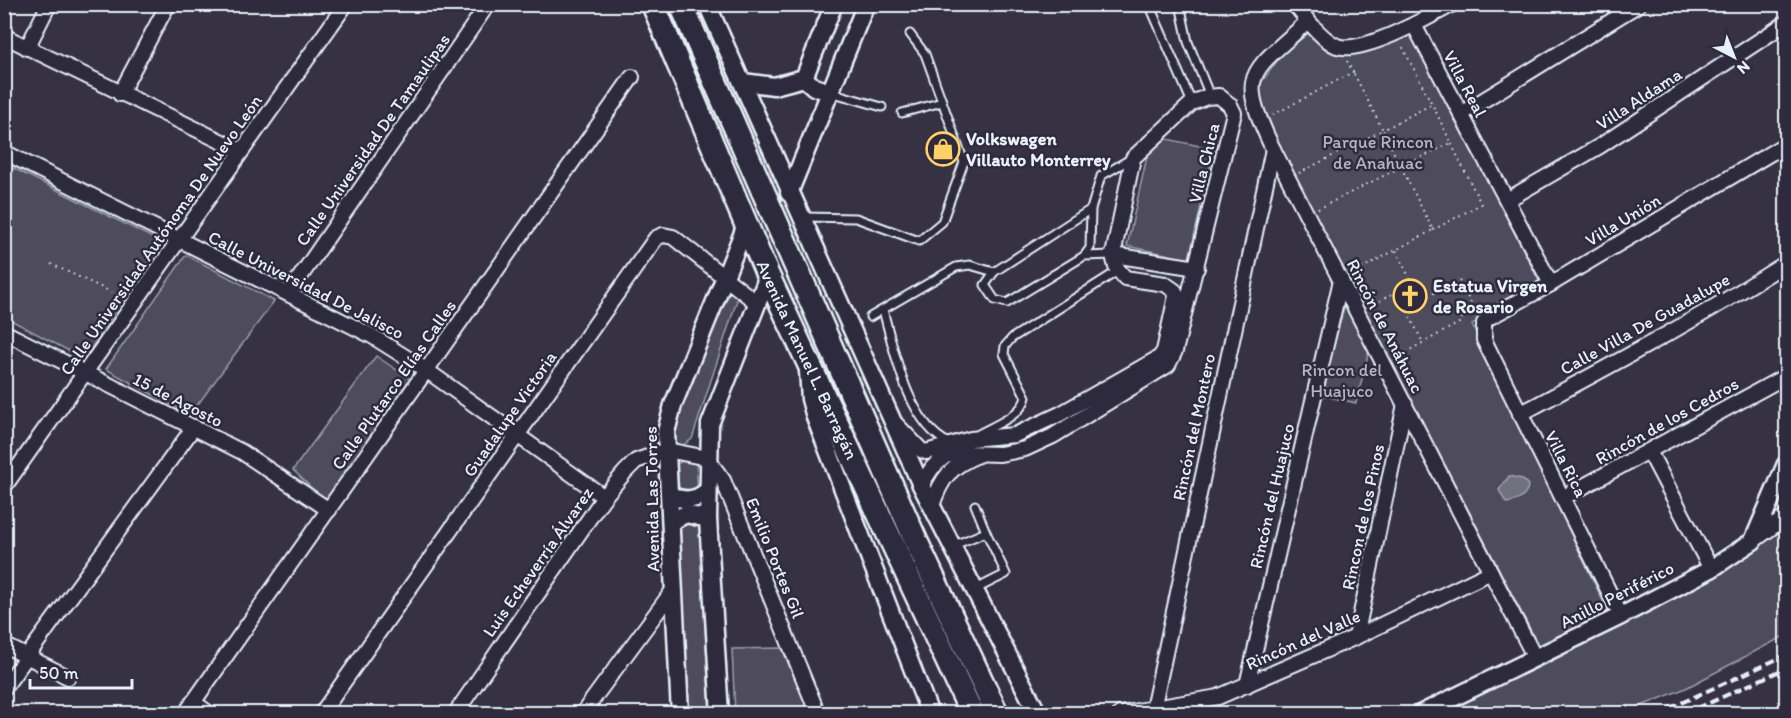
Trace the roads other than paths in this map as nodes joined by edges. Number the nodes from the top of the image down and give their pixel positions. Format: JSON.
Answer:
{"nodes":[{"id":1,"x":49,"y":4,"type":"edge"},
{"id":2,"x":168,"y":4,"type":"edge"},
{"id":3,"x":346,"y":4,"type":"edge"},
{"id":4,"x":653,"y":4,"type":"edge"},
{"id":5,"x":681,"y":4,"type":"edge"},
{"id":6,"x":707,"y":4,"type":"edge"},
{"id":7,"x":834,"y":4,"type":"edge"},
{"id":8,"x":866,"y":4,"type":"edge"},
{"id":9,"x":1149,"y":4,"type":"edge"},
{"id":10,"x":1180,"y":4,"type":"edge"},
{"id":11,"x":1294,"y":4,"type":"edge"},
{"id":12,"x":1453,"y":4,"type":"edge"},
{"id":13,"x":1639,"y":4,"type":"edge"},
{"id":14,"x":487,"y":6,"type":"edge"},
{"id":15,"x":1308,"y":21,"type":"junction"},
{"id":16,"x":1786,"y":23,"type":"edge"},
{"id":17,"x":826,"y":25,"type":"junction"},
{"id":18,"x":1414,"y":25,"type":"junction"},
{"id":19,"x":910,"y":34,"type":"dead end"},
{"id":20,"x":4,"y":36,"type":"edge"},
{"id":21,"x":855,"y":36,"type":"junction"},
{"id":22,"x":27,"y":48,"type":"junction"},
{"id":23,"x":632,"y":76,"type":"dead end"},
{"id":24,"x":804,"y":78,"type":"junction"},
{"id":25,"x":743,"y":82,"type":"junction"},
{"id":26,"x":830,"y":92,"type":"junction"},
{"id":27,"x":120,"y":94,"type":"junction"},
{"id":28,"x":1210,"y":96,"type":"junction"},
{"id":29,"x":942,"y":102,"type":"junction"},
{"id":30,"x":1192,"y":103,"type":"junction"},
{"id":31,"x":882,"y":107,"type":"dead end"},
{"id":32,"x":902,"y":113,"type":"dead end"},
{"id":33,"x":1461,"y":114,"type":"junction"},
{"id":34,"x":1786,"y":144,"type":"edge"},
{"id":35,"x":1273,"y":149,"type":"junction"},
{"id":36,"x":241,"y":151,"type":"junction"},
{"id":37,"x":4,"y":152,"type":"edge"},
{"id":38,"x":1133,"y":158,"type":"junction"},
{"id":39,"x":789,"y":193,"type":"junction"},
{"id":40,"x":1507,"y":200,"type":"junction"},
{"id":41,"x":1091,"y":209,"type":"junction"},
{"id":42,"x":800,"y":217,"type":"junction"},
{"id":43,"x":746,"y":225,"type":"junction"},
{"id":44,"x":181,"y":241,"type":"junction"},
{"id":45,"x":1084,"y":256,"type":"junction"},
{"id":46,"x":1115,"y":261,"type":"junction"},
{"id":47,"x":1786,"y":263,"type":"edge"},
{"id":48,"x":1197,"y":268,"type":"junction"},
{"id":49,"x":994,"y":272,"type":"junction"},
{"id":50,"x":768,"y":276,"type":"junction"},
{"id":51,"x":724,"y":279,"type":"junction"},
{"id":52,"x":1341,"y":280,"type":"junction"},
{"id":53,"x":1551,"y":284,"type":"junction"},
{"id":54,"x":289,"y":293,"type":"junction"},
{"id":55,"x":757,"y":303,"type":"junction"},
{"id":56,"x":883,"y":310,"type":"junction"},
{"id":57,"x":870,"y":317,"type":"dead end"},
{"id":58,"x":1482,"y":329,"type":"joint"},
{"id":59,"x":4,"y":332,"type":"edge"},
{"id":60,"x":1165,"y":359,"type":"junction"},
{"id":61,"x":807,"y":361,"type":"junction"},
{"id":62,"x":426,"y":370,"type":"junction"},
{"id":63,"x":86,"y":374,"type":"junction"},
{"id":64,"x":1786,"y":376,"type":"edge"},
{"id":65,"x":1405,"y":404,"type":"junction"},
{"id":66,"x":1520,"y":414,"type":"junction"},
{"id":67,"x":890,"y":417,"type":"junction"},
{"id":68,"x":194,"y":427,"type":"junction"},
{"id":69,"x":1031,"y":428,"type":"junction"},
{"id":70,"x":516,"y":436,"type":"junction"},
{"id":71,"x":971,"y":439,"type":"junction"},
{"id":72,"x":1042,"y":441,"type":"junction"},
{"id":73,"x":949,"y":443,"type":"junction"},
{"id":74,"x":667,"y":450,"type":"junction"},
{"id":75,"x":1650,"y":453,"type":"junction"},
{"id":76,"x":980,"y":454,"type":"junction"},
{"id":77,"x":707,"y":458,"type":"junction"},
{"id":78,"x":1786,"y":464,"type":"edge"},
{"id":79,"x":10,"y":470,"type":"edge"},
{"id":80,"x":921,"y":485,"type":"junction"},
{"id":81,"x":4,"y":487,"type":"edge"},
{"id":82,"x":708,"y":490,"type":"junction"},
{"id":83,"x":671,"y":495,"type":"junction"},
{"id":84,"x":604,"y":497,"type":"junction"},
{"id":85,"x":1564,"y":497,"type":"junction"},
{"id":86,"x":975,"y":505,"type":"dead end"},
{"id":87,"x":932,"y":506,"type":"junction"},
{"id":88,"x":329,"y":510,"type":"junction"},
{"id":89,"x":1786,"y":517,"type":"edge"},
{"id":90,"x":708,"y":519,"type":"junction"},
{"id":91,"x":672,"y":521,"type":"junction"},
{"id":92,"x":986,"y":532,"type":"junction"},
{"id":93,"x":1753,"y":541,"type":"junction"},
{"id":94,"x":906,"y":545,"type":"junction"},
{"id":95,"x":952,"y":546,"type":"junction"},
{"id":96,"x":1711,"y":569,"type":"junction"},
{"id":97,"x":1491,"y":572,"type":"junction"},
{"id":98,"x":674,"y":589,"type":"junction"},
{"id":99,"x":975,"y":590,"type":"junction"},
{"id":100,"x":1621,"y":616,"type":"junction"},
{"id":101,"x":1356,"y":637,"type":"junction"},
{"id":102,"x":4,"y":645,"type":"edge"},
{"id":103,"x":27,"y":656,"type":"junction"},
{"id":104,"x":1535,"y":658,"type":"junction"},
{"id":105,"x":68,"y":677,"type":"dead end"},
{"id":106,"x":1247,"y":685,"type":"junction"},
{"id":107,"x":4,"y":688,"type":"edge"},
{"id":108,"x":193,"y":702,"type":"junction"},
{"id":109,"x":1152,"y":711,"type":"edge"},
{"id":110,"x":185,"y":714,"type":"edge"},
{"id":111,"x":210,"y":714,"type":"edge"},
{"id":112,"x":321,"y":714,"type":"edge"},
{"id":113,"x":455,"y":714,"type":"edge"},
{"id":114,"x":582,"y":714,"type":"edge"},
{"id":115,"x":680,"y":714,"type":"edge"},
{"id":116,"x":720,"y":714,"type":"edge"},
{"id":117,"x":818,"y":714,"type":"edge"},
{"id":118,"x":930,"y":714,"type":"edge"},
{"id":119,"x":972,"y":714,"type":"edge"},
{"id":120,"x":997,"y":714,"type":"edge"},
{"id":121,"x":1038,"y":714,"type":"edge"},
{"id":122,"x":1120,"y":714,"type":"edge"},
{"id":123,"x":1420,"y":714,"type":"edge"}],
"edges":[{"from":1,"to":22,"type":"street"},
{"from":2,"to":27,"type":"street"},
{"from":3,"to":36,"type":"street","name":"Calle Universidad Autónoma De Nuevo León"},
{"from":4,"to":43,"type":"highway","name":"Avenida Manuel L. Barragán"},
{"from":5,"to":94,"type":"highway","name":"Avenida Manuel L. Barragán"},
{"from":6,"to":25,"type":"street"},
{"from":7,"to":17,"type":"street"},
{"from":8,"to":21,"type":"street"},
{"from":9,"to":30,"type":"lane"},
{"from":10,"to":28,"type":"lane"},
{"from":11,"to":15,"type":"street"},
{"from":12,"to":18,"type":"street"},
{"from":13,"to":33,"type":"street"},
{"from":14,"to":54,"type":"street","name":"Calle Universidad De Tamaulipas"},
{"from":15,"to":18,"type":"street"},
{"from":15,"to":35,"type":"street","name":"Rincón de Anáhuac"},
{"from":16,"to":40,"type":"street","name":"Villa Aldama"},
{"from":17,"to":21,"type":"street"},
{"from":17,"to":24,"type":"street"},
{"from":18,"to":33,"type":"street","name":"Villa Real"},
{"from":19,"to":29,"type":"lane"},
{"from":20,"to":22,"type":"street"},
{"from":21,"to":26,"type":"street"},
{"from":22,"to":27,"type":"street"},
{"from":23,"to":62,"type":"street","name":"Calle Plutarco Elías Calles"},
{"from":24,"to":25,"type":"street"},
{"from":24,"to":26,"type":"street"},
{"from":25,"to":39,"type":"street"},
{"from":26,"to":31,"type":"lane"},
{"from":26,"to":39,"type":"street"},
{"from":27,"to":36,"type":"street"},
{"from":28,"to":30,"type":"street","name":"Villa Chica"},
{"from":28,"to":48,"type":"street","name":"Villa Chica"},
{"from":29,"to":32,"type":"lane"},
{"from":29,"to":42,"type":"lane"},
{"from":30,"to":38,"type":"street","name":"Villa Chica"},
{"from":33,"to":40,"type":"street","name":"Villa Real"},
{"from":34,"to":53,"type":"street","name":"Villa Unión"},
{"from":35,"to":52,"type":"street","name":"Rincón de Anáhuac"},
{"from":35,"to":109,"type":"street","name":"Rincón del Montero"},
{"from":36,"to":44,"type":"street","name":"Calle Universidad Autónoma De Nuevo León"},
{"from":37,"to":44,"type":"street","name":"Calle Universidad De Jalisco"},
{"from":38,"to":41,"type":"lane"},
{"from":38,"to":46,"type":"street"},
{"from":39,"to":42,"type":"street"},
{"from":40,"to":53,"type":"street","name":"Villa Real"},
{"from":41,"to":45,"type":"lane"},
{"from":41,"to":49,"type":"lane"},
{"from":42,"to":67,"type":"street"},
{"from":43,"to":50,"type":"highway","name":"Avenida Manuel L. Barragán"},
{"from":43,"to":51,"type":"street","name":"Avenida Las Torres"},
{"from":44,"to":54,"type":"street","name":"Calle Universidad De Jalisco"},
{"from":44,"to":63,"type":"street","name":"Calle Universidad Autónoma De Nuevo León"},
{"from":45,"to":46,"type":"lane"},
{"from":45,"to":49,"type":"lane"},
{"from":46,"to":48,"type":"street"},
{"from":46,"to":60,"type":"street"},
{"from":46,"to":71,"type":"lane"},
{"from":47,"to":66,"type":"street","name":"Calle Villa De Guadalupe"},
{"from":48,"to":60,"type":"street","name":"Villa Chica"},
{"from":49,"to":56,"type":"lane"},
{"from":50,"to":55,"type":"street"},
{"from":50,"to":61,"type":"highway","name":"Avenida Manuel L. Barragán"},
{"from":51,"to":55,"type":"street","name":"Guadalupe Victoria"},
{"from":51,"to":70,"type":"street","name":"Guadalupe Victoria"},
{"from":51,"to":74,"type":"street","name":"Avenida Las Torres"},
{"from":52,"to":65,"type":"street","name":"Rincón de Anáhuac"},
{"from":52,"to":106,"type":"street","name":"Rincón del Huajuco"},
{"from":53,"to":58,"type":"street","name":"Villa Unión"},
{"from":54,"to":62,"type":"street","name":"Calle Universidad De Jalisco"},
{"from":55,"to":77,"type":"street"},
{"from":56,"to":57,"type":"lane"},
{"from":56,"to":73,"type":"lane"},
{"from":58,"to":66,"type":"street","name":"Villa Rica"},
{"from":59,"to":63,"type":"street","name":"15 de Agosto"},
{"from":60,"to":69,"type":"street"},
{"from":60,"to":72,"type":"street"},
{"from":61,"to":94,"type":"highway","name":"Avenida Manuel L. Barragán"},
{"from":61,"to":118,"type":"street"},
{"from":62,"to":70,"type":"street","name":"Calle Universidad De Jalisco"},
{"from":62,"to":88,"type":"street","name":"Calle Plutarco Elías Calles"},
{"from":63,"to":68,"type":"street","name":"15 de Agosto"},
{"from":63,"to":79,"type":"street","name":"Calle Universidad Autónoma De Nuevo León"},
{"from":64,"to":75,"type":"street","name":"Rincón de los Cedros"},
{"from":65,"to":97,"type":"street","name":"Rincón de Anáhuac"},
{"from":65,"to":101,"type":"street","name":"Rincon de los Pinos"},
{"from":66,"to":85,"type":"street","name":"Villa Rica"},
{"from":67,"to":73,"type":"street"},
{"from":67,"to":80,"type":"street"},
{"from":68,"to":88,"type":"street","name":"15 de Agosto"},
{"from":68,"to":103,"type":"street"},
{"from":69,"to":71,"type":"street"},
{"from":69,"to":72,"type":"street"},
{"from":70,"to":84,"type":"street","name":"Calle Universidad De Jalisco"},
{"from":70,"to":112,"type":"street","name":"Guadalupe Victoria"},
{"from":71,"to":73,"type":"street"},
{"from":72,"to":76,"type":"street"},
{"from":74,"to":77,"type":"street"},
{"from":74,"to":83,"type":"street","name":"Avenida Las Torres"},
{"from":74,"to":84,"type":"street","name":"Luis Echeverría Álvarez"},
{"from":75,"to":85,"type":"street","name":"Rincón de los Cedros"},
{"from":75,"to":96,"type":"street"},
{"from":76,"to":80,"type":"street"},
{"from":76,"to":87,"type":"street"},
{"from":77,"to":82,"type":"street"},
{"from":77,"to":117,"type":"street","name":"Emilio Portes Gil"},
{"from":78,"to":93,"type":"street"},
{"from":79,"to":81,"type":"street","name":"Calle Universidad Autónoma De Nuevo León"},
{"from":80,"to":87,"type":"street"},
{"from":82,"to":83,"type":"street"},
{"from":82,"to":90,"type":"street"},
{"from":83,"to":91,"type":"street","name":"Avenida Las Torres"},
{"from":84,"to":113,"type":"street","name":"Luis Echeverría Álvarez"},
{"from":85,"to":100,"type":"street","name":"Villa Rica"},
{"from":86,"to":92,"type":"lane"},
{"from":87,"to":95,"type":"street"},
{"from":88,"to":108,"type":"street","name":"Calle Plutarco Elías Calles"},
{"from":89,"to":93,"type":"street"},
{"from":90,"to":91,"type":"street"},
{"from":90,"to":116,"type":"street"},
{"from":91,"to":98,"type":"street","name":"Avenida Las Torres"},
{"from":92,"to":95,"type":"lane"},
{"from":92,"to":99,"type":"lane"},
{"from":93,"to":96,"type":"street","name":"Anillo Periférico"},
{"from":94,"to":119,"type":"highway","name":"Avenida Manuel L. Barragán"},
{"from":94,"to":120,"type":"highway","name":"Avenida Manuel L. Barragán"},
{"from":95,"to":99,"type":"street"},
{"from":96,"to":100,"type":"street","name":"Anillo Periférico"},
{"from":97,"to":101,"type":"street","name":"Rincón del Valle"},
{"from":97,"to":104,"type":"street","name":"Rincón de Anáhuac"},
{"from":98,"to":114,"type":"street"},
{"from":98,"to":115,"type":"street","name":"Avenida Las Torres"},
{"from":99,"to":121,"type":"street"},
{"from":100,"to":104,"type":"street","name":"Anillo Periférico"},
{"from":101,"to":106,"type":"street","name":"Rincón del Valle"},
{"from":102,"to":103,"type":"street"},
{"from":103,"to":105,"type":"street"},
{"from":103,"to":107,"type":"street"},
{"from":104,"to":123,"type":"street","name":"Anillo Periférico"},
{"from":106,"to":109,"type":"street","name":"Rincón del Valle"},
{"from":108,"to":110,"type":"street","name":"Calle Plutarco Elías Calles"},
{"from":108,"to":111,"type":"street"},
{"from":109,"to":122,"type":"street","name":"Rincón del Valle"}]}
